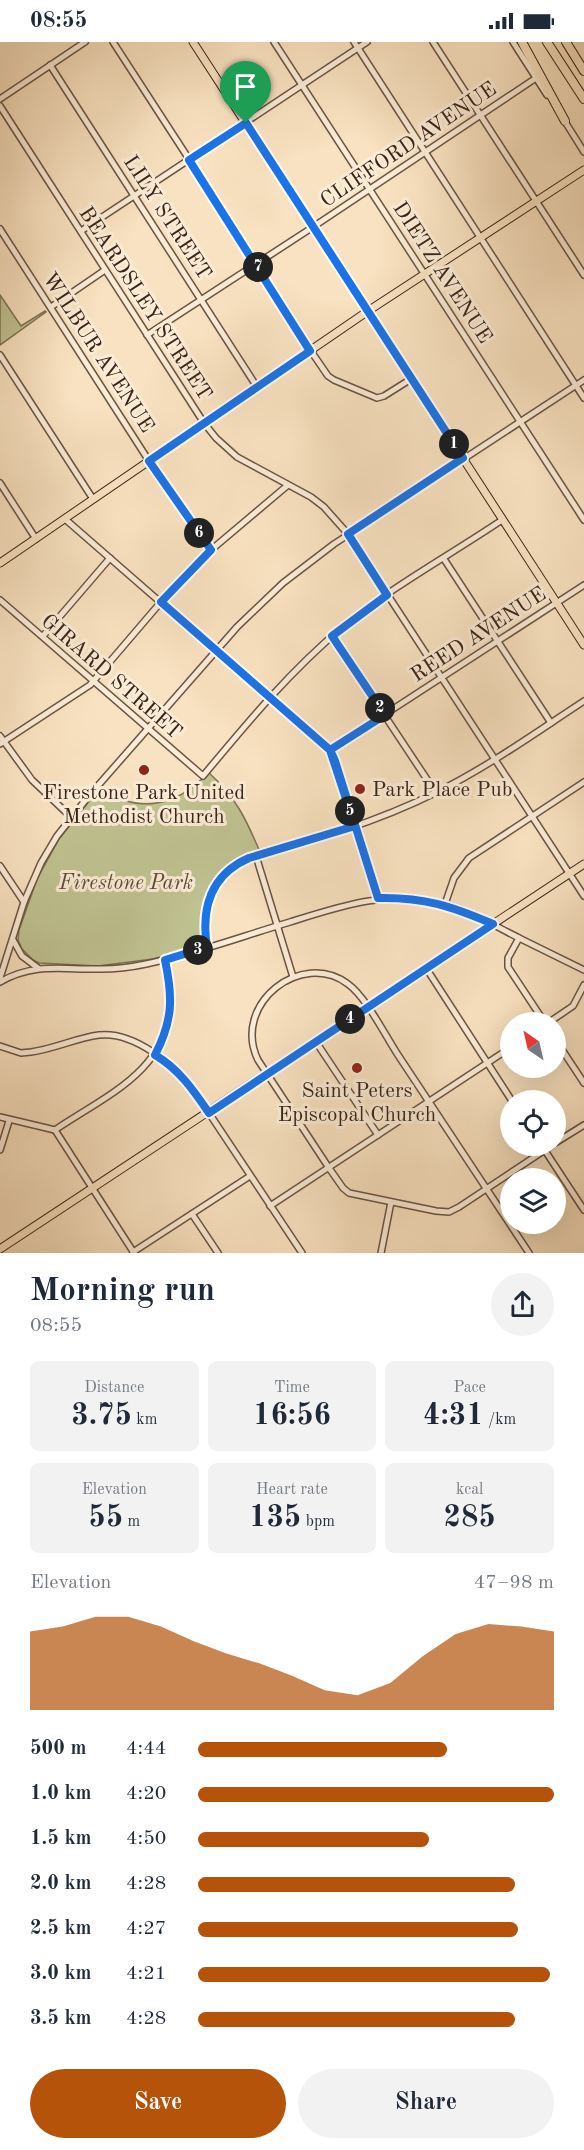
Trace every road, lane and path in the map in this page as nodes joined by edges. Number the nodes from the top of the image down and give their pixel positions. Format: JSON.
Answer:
{"nodes":[{"id":1,"x":85,"y":42,"type":"edge"},
{"id":2,"x":113,"y":42,"type":"edge"},
{"id":3,"x":194,"y":42,"type":"edge"},
{"id":4,"x":274,"y":42,"type":"edge"},
{"id":5,"x":366,"y":42,"type":"edge"},
{"id":6,"x":433,"y":42,"type":"edge"},
{"id":7,"x":513,"y":42,"type":"edge"},
{"id":8,"x":522,"y":42,"type":"edge"},
{"id":9,"x":547,"y":42,"type":"edge"},
{"id":10,"x":566,"y":42,"type":"edge"},
{"id":11,"x":356,"y":45,"type":"edge"},
{"id":12,"x":50,"y":65,"type":"junction"},
{"id":13,"x":584,"y":70,"type":"edge"},
{"id":14,"x":536,"y":78,"type":"junction"},
{"id":15,"x":303,"y":85,"type":"junction"},
{"id":16,"x":0,"y":99,"type":"edge"},
{"id":17,"x":584,"y":99,"type":"edge"},
{"id":18,"x":0,"y":106,"type":"edge"},
{"id":19,"x":480,"y":115,"type":"junction"},
{"id":20,"x":565,"y":121,"type":"junction"},
{"id":21,"x":246,"y":123,"type":"junction"},
{"id":22,"x":425,"y":152,"type":"junction"},
{"id":23,"x":584,"y":152,"type":"edge"},
{"id":24,"x":189,"y":160,"type":"junction"},
{"id":25,"x":584,"y":170,"type":"edge"},
{"id":26,"x":370,"y":189,"type":"junction"},
{"id":27,"x":135,"y":195,"type":"junction"},
{"id":28,"x":536,"y":202,"type":"junction"},
{"id":29,"x":313,"y":227,"type":"junction"},
{"id":30,"x":0,"y":229,"type":"edge"},
{"id":31,"x":81,"y":231,"type":"junction"},
{"id":32,"x":480,"y":238,"type":"junction"},
{"id":33,"x":256,"y":264,"type":"junction"},
{"id":34,"x":105,"y":270,"type":"junction"},
{"id":35,"x":425,"y":274,"type":"junction"},
{"id":36,"x":584,"y":275,"type":"edge"},
{"id":37,"x":202,"y":299,"type":"junction"},
{"id":38,"x":51,"y":307,"type":"junction"},
{"id":39,"x":368,"y":311,"type":"junction"},
{"id":40,"x":147,"y":334,"type":"junction"},
{"id":41,"x":310,"y":351,"type":"junction"},
{"id":42,"x":0,"y":355,"type":"edge"},
{"id":43,"x":411,"y":379,"type":"junction"},
{"id":44,"x":584,"y":380,"type":"edge"},
{"id":45,"x":576,"y":385,"type":"junction"},
{"id":46,"x":257,"y":387,"type":"junction"},
{"id":47,"x":584,"y":398,"type":"edge"},
{"id":48,"x":521,"y":421,"type":"junction"},
{"id":49,"x":204,"y":423,"type":"junction"},
{"id":50,"x":463,"y":458,"type":"junction"},
{"id":51,"x":149,"y":461,"type":"junction"},
{"id":52,"x":0,"y":483,"type":"edge"},
{"id":53,"x":288,"y":485,"type":"junction"},
{"id":54,"x":93,"y":499,"type":"junction"},
{"id":55,"x":65,"y":519,"type":"junction"},
{"id":56,"x":502,"y":520,"type":"junction"},
{"id":57,"x":584,"y":520,"type":"edge"},
{"id":58,"x":348,"y":534,"type":"junction"},
{"id":59,"x":36,"y":539,"type":"junction"},
{"id":60,"x":211,"y":550,"type":"junction"},
{"id":61,"x":110,"y":558,"type":"junction"},
{"id":62,"x":444,"y":559,"type":"junction"},
{"id":63,"x":0,"y":563,"type":"edge"},
{"id":64,"x":584,"y":585,"type":"edge"},
{"id":65,"x":387,"y":595,"type":"junction"},
{"id":66,"x":0,"y":600,"type":"edge"},
{"id":67,"x":161,"y":602,"type":"junction"},
{"id":68,"x":556,"y":602,"type":"junction"},
{"id":69,"x":43,"y":636,"type":"junction"},
{"id":70,"x":332,"y":636,"type":"junction"},
{"id":71,"x":497,"y":641,"type":"junction"},
{"id":72,"x":584,"y":645,"type":"edge"},
{"id":73,"x":216,"y":649,"type":"junction"},
{"id":74,"x":441,"y":677,"type":"junction"},
{"id":75,"x":93,"y":681,"type":"junction"},
{"id":76,"x":270,"y":697,"type":"junction"},
{"id":77,"x":584,"y":701,"type":"edge"},
{"id":78,"x":385,"y":715,"type":"junction"},
{"id":79,"x":551,"y":723,"type":"junction"},
{"id":80,"x":148,"y":728,"type":"junction"},
{"id":81,"x":1,"y":741,"type":"edge"},
{"id":82,"x":330,"y":750,"type":"junction"},
{"id":83,"x":494,"y":760,"type":"junction"},
{"id":84,"x":584,"y":782,"type":"edge"},
{"id":85,"x":436,"y":793,"type":"junction"},
{"id":86,"x":532,"y":816,"type":"junction"},
{"id":87,"x":71,"y":817,"type":"junction"},
{"id":88,"x":355,"y":826,"type":"junction"},
{"id":89,"x":256,"y":856,"type":"junction"},
{"id":90,"x":584,"y":864,"type":"edge"},
{"id":91,"x":0,"y":866,"type":"edge"},
{"id":92,"x":569,"y":874,"type":"junction"},
{"id":93,"x":584,"y":896,"type":"edge"},
{"id":94,"x":378,"y":898,"type":"junction"},
{"id":95,"x":24,"y":902,"type":"junction"},
{"id":96,"x":445,"y":904,"type":"junction"},
{"id":97,"x":493,"y":924,"type":"junction"},
{"id":98,"x":278,"y":926,"type":"junction"},
{"id":99,"x":519,"y":938,"type":"junction"},
{"id":100,"x":13,"y":940,"type":"junction"},
{"id":101,"x":207,"y":947,"type":"junction"},
{"id":102,"x":165,"y":960,"type":"junction"},
{"id":103,"x":38,"y":968,"type":"junction"},
{"id":104,"x":426,"y":968,"type":"junction"},
{"id":105,"x":584,"y":970,"type":"edge"},
{"id":106,"x":293,"y":977,"type":"junction"},
{"id":107,"x":0,"y":980,"type":"edge"},
{"id":108,"x":584,"y":985,"type":"edge"},
{"id":109,"x":367,"y":1008,"type":"junction"},
{"id":110,"x":539,"y":1012,"type":"edge"},
{"id":111,"x":563,"y":1012,"type":"edge"},
{"id":112,"x":316,"y":1041,"type":"junction"},
{"id":113,"x":0,"y":1046,"type":"edge"},
{"id":114,"x":155,"y":1055,"type":"junction"},
{"id":115,"x":500,"y":1055,"type":"edge"},
{"id":116,"x":566,"y":1056,"type":"edge"},
{"id":117,"x":487,"y":1063,"type":"junction"},
{"id":118,"x":267,"y":1074,"type":"junction"},
{"id":119,"x":584,"y":1083,"type":"edge"},
{"id":120,"x":505,"y":1090,"type":"edge"},
{"id":121,"x":429,"y":1101,"type":"junction"},
{"id":122,"x":209,"y":1113,"type":"junction"},
{"id":123,"x":0,"y":1117,"type":"edge"},
{"id":124,"x":9,"y":1120,"type":"junction"},
{"id":125,"x":584,"y":1125,"type":"edge"},
{"id":126,"x":55,"y":1130,"type":"junction"},
{"id":127,"x":378,"y":1135,"type":"junction"},
{"id":128,"x":566,"y":1136,"type":"edge"},
{"id":129,"x":0,"y":1150,"type":"edge"},
{"id":130,"x":532,"y":1156,"type":"edge"},
{"id":131,"x":548,"y":1156,"type":"edge"},
{"id":132,"x":329,"y":1168,"type":"junction"},
{"id":133,"x":250,"y":1176,"type":"junction"},
{"id":134,"x":93,"y":1188,"type":"junction"},
{"id":135,"x":487,"y":1189,"type":"junction"},
{"id":136,"x":391,"y":1202,"type":"junction"},
{"id":137,"x":270,"y":1206,"type":"junction"},
{"id":138,"x":584,"y":1210,"type":"edge"},
{"id":139,"x":192,"y":1214,"type":"junction"},
{"id":140,"x":0,"y":1249,"type":"edge"},
{"id":141,"x":133,"y":1252,"type":"edge"},
{"id":142,"x":218,"y":1253,"type":"edge"},
{"id":143,"x":302,"y":1253,"type":"edge"},
{"id":144,"x":381,"y":1253,"type":"edge"},
{"id":145,"x":529,"y":1253,"type":"edge"}],
"edges":[{"from":1,"to":12,"type":"street"},
{"from":2,"to":24,"type":"street"},
{"from":3,"to":21,"type":"main road"},
{"from":4,"to":15,"type":"street","name":"DIETZ AVENUE"},
{"from":5,"to":11,"type":"street"},
{"from":6,"to":19,"type":"street"},
{"from":7,"to":14,"type":"street"},
{"from":8,"to":20,"type":"highway"},
{"from":9,"to":17,"type":"highway"},
{"from":10,"to":13,"type":"highway"},
{"from":11,"to":15,"type":"street"},
{"from":11,"to":22,"type":"street"},
{"from":12,"to":16,"type":"street"},
{"from":12,"to":27,"type":"street","name":"LILY STREET"},
{"from":14,"to":19,"type":"street","name":"CLIFFORD AVENUE"},
{"from":14,"to":20,"type":"street"},
{"from":15,"to":21,"type":"street"},
{"from":15,"to":26,"type":"street","name":"DIETZ AVENUE"},
{"from":18,"to":31,"type":"street","name":"BEARDSLEY STREET"},
{"from":19,"to":22,"type":"street","name":"CLIFFORD AVENUE"},
{"from":19,"to":28,"type":"street"},
{"from":20,"to":23,"type":"street"},
{"from":21,"to":24,"type":"street"},
{"from":21,"to":29,"type":"main road"},
{"from":22,"to":26,"type":"street","name":"CLIFFORD AVENUE"},
{"from":22,"to":32,"type":"street"},
{"from":24,"to":27,"type":"street"},
{"from":24,"to":33,"type":"street"},
{"from":25,"to":28,"type":"main road"},
{"from":26,"to":29,"type":"street","name":"CLIFFORD AVENUE"},
{"from":26,"to":35,"type":"street","name":"DIETZ AVENUE"},
{"from":27,"to":31,"type":"street"},
{"from":27,"to":37,"type":"street","name":"LILY STREET"},
{"from":28,"to":32,"type":"main road"},
{"from":28,"to":36,"type":"street"},
{"from":29,"to":33,"type":"street","name":"CLIFFORD AVENUE"},
{"from":29,"to":39,"type":"main road"},
{"from":30,"to":38,"type":"street","name":"WILBUR AVENUE"},
{"from":31,"to":34,"type":"street","name":"BEARDSLEY STREET"},
{"from":32,"to":35,"type":"main road"},
{"from":32,"to":45,"type":"street"},
{"from":33,"to":37,"type":"street","name":"CLIFFORD AVENUE"},
{"from":33,"to":41,"type":"street"},
{"from":34,"to":38,"type":"street"},
{"from":34,"to":40,"type":"street","name":"BEARDSLEY STREET"},
{"from":35,"to":39,"type":"main road"},
{"from":35,"to":48,"type":"street","name":"DIETZ AVENUE"},
{"from":37,"to":40,"type":"street","name":"CLIFFORD AVENUE"},
{"from":37,"to":46,"type":"street","name":"LILY STREET"},
{"from":38,"to":51,"type":"street","name":"WILBUR AVENUE"},
{"from":39,"to":41,"type":"main road"},
{"from":39,"to":43,"type":"main road"},
{"from":40,"to":49,"type":"street","name":"BEARDSLEY STREET"},
{"from":41,"to":43,"type":"street"},
{"from":41,"to":46,"type":"main road"},
{"from":42,"to":54,"type":"street"},
{"from":43,"to":50,"type":"main road"},
{"from":44,"to":45,"type":"street"},
{"from":45,"to":47,"type":"street"},
{"from":45,"to":48,"type":"street"},
{"from":46,"to":49,"type":"main road"},
{"from":48,"to":50,"type":"street"},
{"from":48,"to":57,"type":"street","name":"DIETZ AVENUE"},
{"from":49,"to":51,"type":"main road"},
{"from":49,"to":53,"type":"street","name":"BEARDSLEY STREET"},
{"from":50,"to":56,"type":"main road"},
{"from":50,"to":58,"type":"street"},
{"from":51,"to":54,"type":"main road"},
{"from":51,"to":60,"type":"street","name":"WILBUR AVENUE"},
{"from":52,"to":59,"type":"street"},
{"from":53,"to":58,"type":"street","name":"BEARDSLEY STREET"},
{"from":53,"to":60,"type":"street"},
{"from":54,"to":55,"type":"main road"},
{"from":55,"to":59,"type":"main road"},
{"from":55,"to":61,"type":"street"},
{"from":56,"to":62,"type":"street"},
{"from":56,"to":68,"type":"main road"},
{"from":58,"to":65,"type":"street","name":"BEARDSLEY STREET"},
{"from":58,"to":73,"type":"street"},
{"from":59,"to":63,"type":"main road"},
{"from":60,"to":67,"type":"street"},
{"from":61,"to":67,"type":"street"},
{"from":61,"to":69,"type":"street"},
{"from":62,"to":65,"type":"street"},
{"from":62,"to":71,"type":"street"},
{"from":64,"to":68,"type":"street","name":"REED AVENUE"},
{"from":65,"to":70,"type":"street"},
{"from":65,"to":74,"type":"street","name":"BEARDSLEY STREET"},
{"from":66,"to":69,"type":"street","name":"GIRARD STREET"},
{"from":67,"to":73,"type":"street"},
{"from":67,"to":75,"type":"street"},
{"from":68,"to":71,"type":"street","name":"REED AVENUE"},
{"from":68,"to":72,"type":"main road"},
{"from":69,"to":75,"type":"street","name":"GIRARD STREET"},
{"from":70,"to":76,"type":"street"},
{"from":70,"to":78,"type":"street"},
{"from":71,"to":74,"type":"street","name":"REED AVENUE"},
{"from":71,"to":79,"type":"street"},
{"from":73,"to":76,"type":"street"},
{"from":73,"to":80,"type":"street"},
{"from":74,"to":78,"type":"street","name":"REED AVENUE"},
{"from":74,"to":83,"type":"street","name":"BEARDSLEY STREET"},
{"from":75,"to":80,"type":"street","name":"GIRARD STREET"},
{"from":75,"to":81,"type":"street"},
{"from":76,"to":80,"type":"street","name":"GIRARD STREET"},
{"from":76,"to":82,"type":"street"},
{"from":77,"to":79,"type":"street"},
{"from":78,"to":82,"type":"street","name":"REED AVENUE"},
{"from":78,"to":85,"type":"street"},
{"from":79,"to":83,"type":"street"},
{"from":80,"to":87,"type":"street"},
{"from":81,"to":87,"type":"street"},
{"from":82,"to":88,"type":"street"},
{"from":83,"to":85,"type":"street"},
{"from":83,"to":86,"type":"street","name":"BEARDSLEY STREET"},
{"from":84,"to":86,"type":"street"},
{"from":85,"to":88,"type":"street"},
{"from":86,"to":92,"type":"street","name":"BEARDSLEY STREET"},
{"from":86,"to":96,"type":"street"},
{"from":87,"to":95,"type":"street"},
{"from":88,"to":89,"type":"street"},
{"from":88,"to":94,"type":"street"},
{"from":89,"to":98,"type":"street"},
{"from":89,"to":101,"type":"street"},
{"from":90,"to":92,"type":"main road"},
{"from":91,"to":95,"type":"street"},
{"from":92,"to":93,"type":"street","name":"BEARDSLEY STREET"},
{"from":92,"to":97,"type":"main road"},
{"from":94,"to":96,"type":"street"},
{"from":94,"to":98,"type":"street"},
{"from":95,"to":100,"type":"street"},
{"from":96,"to":97,"type":"street"},
{"from":97,"to":99,"type":"street"},
{"from":97,"to":104,"type":"main road"},
{"from":98,"to":101,"type":"street"},
{"from":98,"to":106,"type":"street"},
{"from":99,"to":105,"type":"street"},
{"from":99,"to":110,"type":"street"},
{"from":100,"to":103,"type":"street"},
{"from":100,"to":107,"type":"street"},
{"from":101,"to":102,"type":"street"},
{"from":102,"to":103,"type":"street"},
{"from":102,"to":114,"type":"street"},
{"from":103,"to":107,"type":"street"},
{"from":104,"to":109,"type":"main road"},
{"from":104,"to":117,"type":"street"},
{"from":106,"to":109,"type":"street"},
{"from":106,"to":118,"type":"street"},
{"from":108,"to":111,"type":"street"},
{"from":109,"to":112,"type":"main road"},
{"from":109,"to":121,"type":"street"},
{"from":112,"to":118,"type":"main road"},
{"from":112,"to":127,"type":"street"},
{"from":113,"to":114,"type":"street"},
{"from":114,"to":122,"type":"street"},
{"from":114,"to":126,"type":"street"},
{"from":115,"to":117,"type":"street"},
{"from":116,"to":119,"type":"street"},
{"from":117,"to":120,"type":"street"},
{"from":117,"to":121,"type":"street"},
{"from":118,"to":122,"type":"main road"},
{"from":118,"to":132,"type":"street"},
{"from":121,"to":127,"type":"street"},
{"from":121,"to":135,"type":"street"},
{"from":122,"to":133,"type":"street"},
{"from":122,"to":134,"type":"main road"},
{"from":123,"to":124,"type":"street"},
{"from":124,"to":126,"type":"street"},
{"from":124,"to":129,"type":"street"},
{"from":125,"to":128,"type":"street"},
{"from":126,"to":134,"type":"street"},
{"from":127,"to":132,"type":"street"},
{"from":130,"to":135,"type":"street"},
{"from":131,"to":138,"type":"street"},
{"from":132,"to":136,"type":"street"},
{"from":132,"to":137,"type":"street"},
{"from":133,"to":137,"type":"street"},
{"from":133,"to":139,"type":"street"},
{"from":134,"to":140,"type":"main road"},
{"from":134,"to":141,"type":"street"},
{"from":135,"to":136,"type":"street"},
{"from":135,"to":145,"type":"street"},
{"from":136,"to":144,"type":"street"},
{"from":137,"to":143,"type":"street"},
{"from":139,"to":141,"type":"street"},
{"from":139,"to":142,"type":"street"}]}
